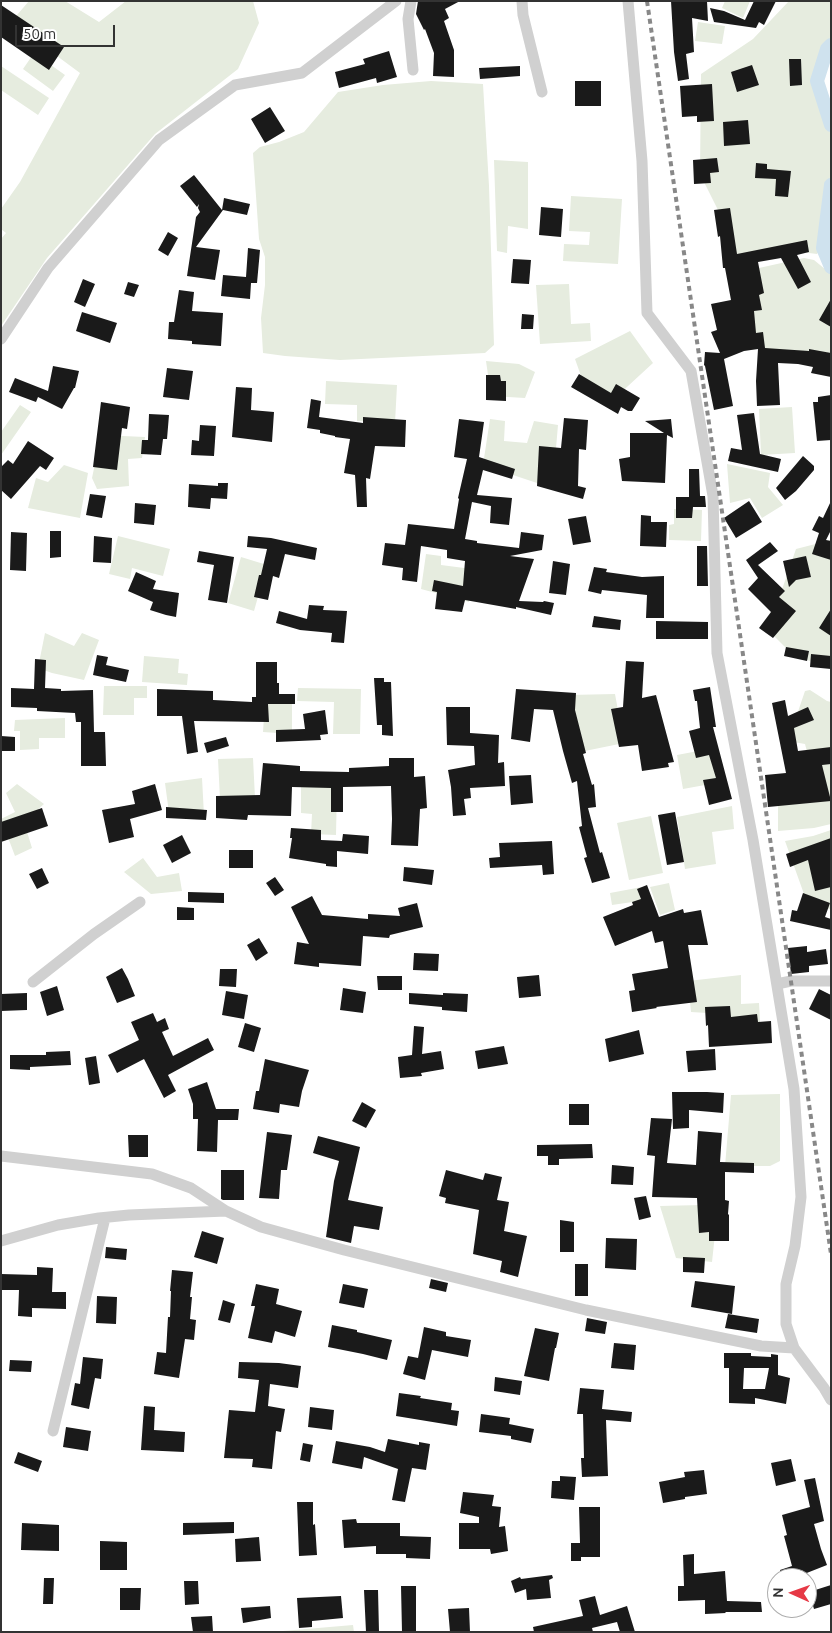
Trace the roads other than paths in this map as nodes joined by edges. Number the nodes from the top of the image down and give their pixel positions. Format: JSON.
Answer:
{"nodes":[{"id":1,"x":396,"y":1,"type":"edge"},
{"id":2,"x":411,"y":1,"type":"edge"},
{"id":3,"x":522,"y":1,"type":"edge"},
{"id":4,"x":628,"y":1,"type":"edge"},
{"id":5,"x":412,"y":70,"type":"dead end"},
{"id":6,"x":542,"y":92,"type":"dead end"},
{"id":7,"x":1,"y":339,"type":"edge"},
{"id":8,"x":140,"y":902,"type":"dead end"},
{"id":9,"x":831,"y":981,"type":"edge"},
{"id":10,"x":33,"y":982,"type":"dead end"},
{"id":11,"x":777,"y":984,"type":"junction"},
{"id":12,"x":1,"y":1156,"type":"edge"},
{"id":13,"x":226,"y":1211,"type":"junction"},
{"id":14,"x":105,"y":1218,"type":"junction"},
{"id":15,"x":1,"y":1240,"type":"edge"},
{"id":16,"x":794,"y":1348,"type":"junction"},
{"id":17,"x":831,"y":1400,"type":"edge"},
{"id":18,"x":53,"y":1431,"type":"dead end"}],
"edges":[{"from":1,"to":7,"type":"street"},
{"from":2,"to":5,"type":"street"},
{"from":3,"to":6,"type":"street"},
{"from":4,"to":11,"type":"street"},
{"from":8,"to":10,"type":"street"},
{"from":9,"to":11,"type":"street"},
{"from":11,"to":16,"type":"street"},
{"from":12,"to":13,"type":"street"},
{"from":13,"to":14,"type":"street"},
{"from":13,"to":16,"type":"street"},
{"from":14,"to":15,"type":"street"},
{"from":14,"to":18,"type":"street"},
{"from":16,"to":17,"type":"street"}]}
